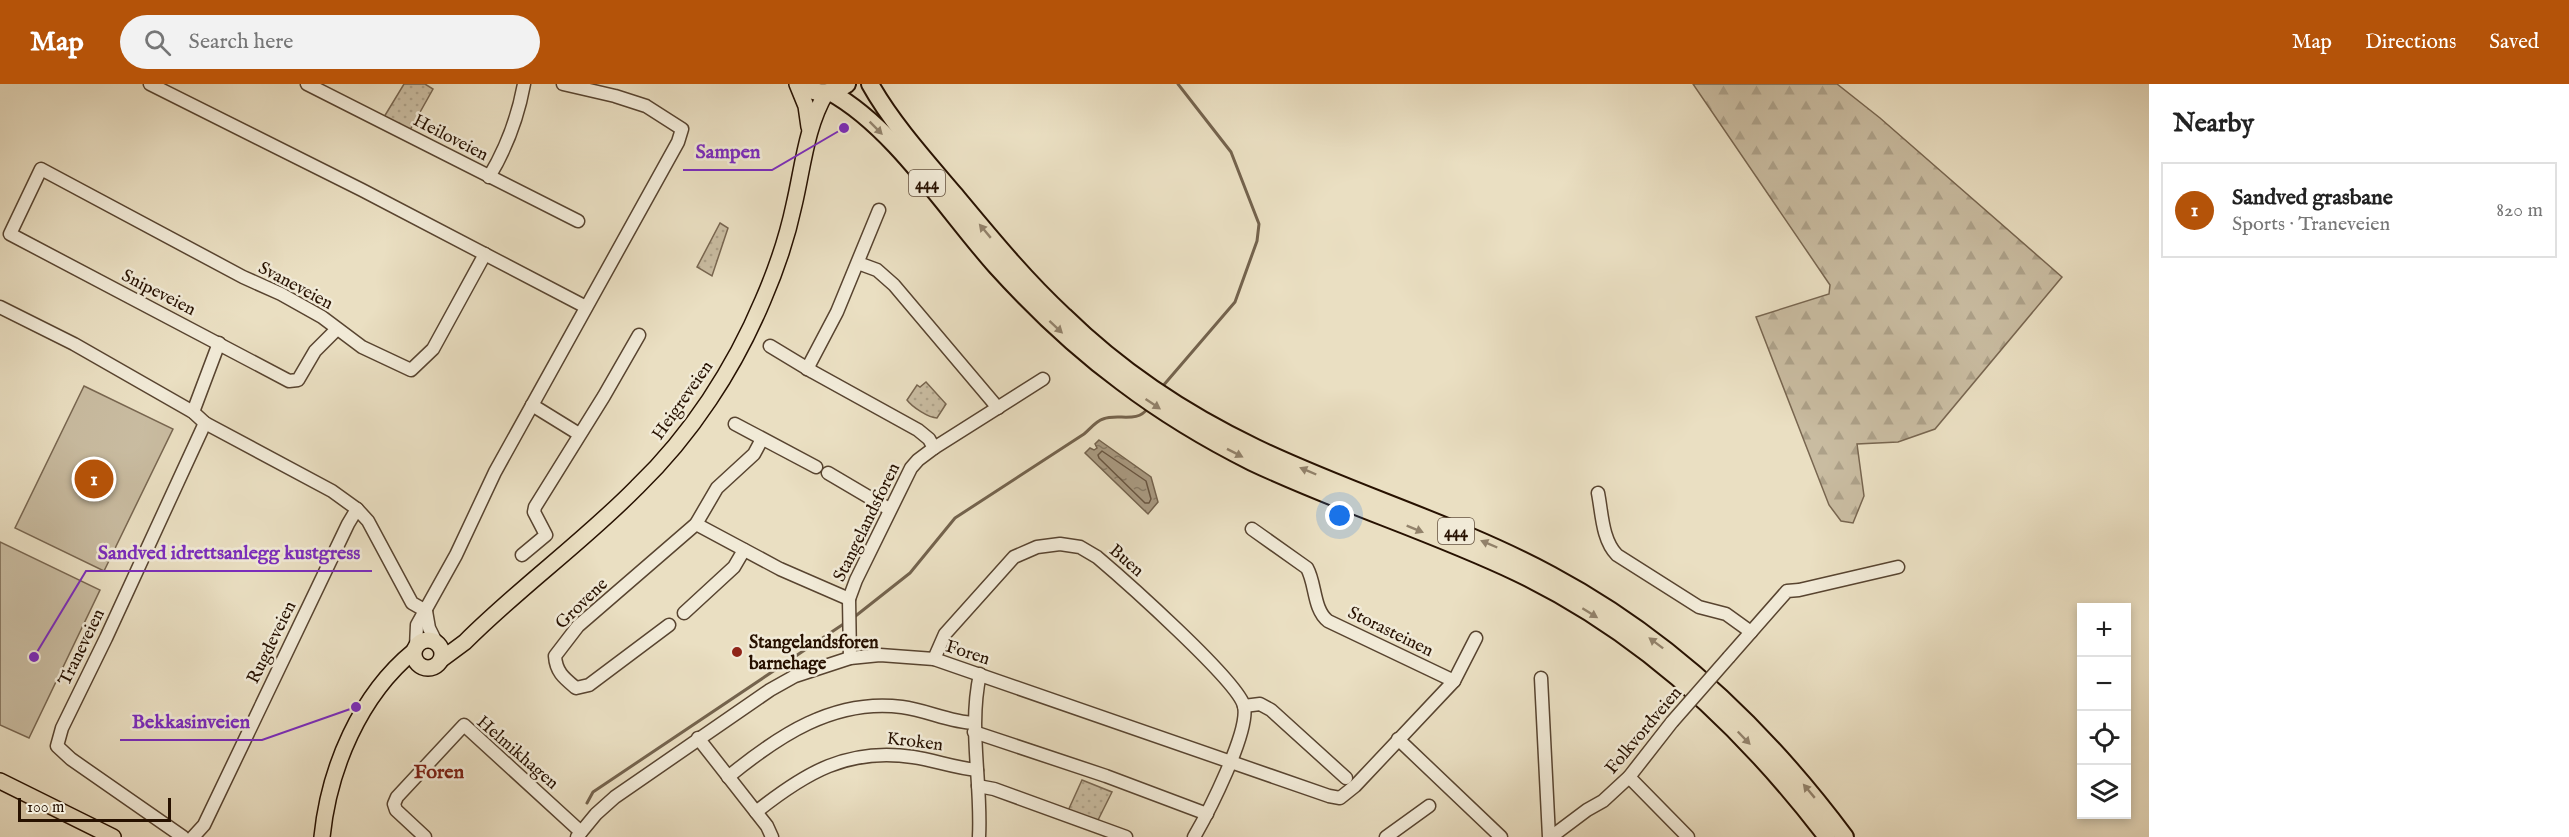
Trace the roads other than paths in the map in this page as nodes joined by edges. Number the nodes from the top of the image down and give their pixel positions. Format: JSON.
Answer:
{"nodes":[{"id":1,"x":150,"y":84,"type":"edge"},
{"id":2,"x":307,"y":84,"type":"edge"},
{"id":3,"x":524,"y":84,"type":"edge"},
{"id":4,"x":563,"y":84,"type":"edge"},
{"id":5,"x":798,"y":84,"type":"edge"},
{"id":6,"x":847,"y":84,"type":"edge"},
{"id":7,"x":870,"y":84,"type":"edge"},
{"id":8,"x":828,"y":92,"type":"junction"},
{"id":9,"x":809,"y":129,"type":"junction"},
{"id":10,"x":40,"y":169,"type":"joint"},
{"id":11,"x":489,"y":177,"type":"junction"},
{"id":12,"x":879,"y":210,"type":"dead end"},
{"id":13,"x":578,"y":221,"type":"dead end"},
{"id":14,"x":485,"y":254,"type":"junction"},
{"id":15,"x":858,"y":263,"type":"junction"},
{"id":16,"x":0,"y":307,"type":"edge"},
{"id":17,"x":586,"y":307,"type":"junction"},
{"id":18,"x":337,"y":329,"type":"junction"},
{"id":19,"x":639,"y":335,"type":"dead end"},
{"id":20,"x":219,"y":343,"type":"junction"},
{"id":21,"x":770,"y":346,"type":"dead end"},
{"id":22,"x":807,"y":369,"type":"junction"},
{"id":23,"x":1127,"y":378,"type":"junction"},
{"id":24,"x":1043,"y":379,"type":"dead end"},
{"id":25,"x":532,"y":405,"type":"junction"},
{"id":26,"x":998,"y":408,"type":"junction"},
{"id":27,"x":193,"y":412,"type":"junction"},
{"id":28,"x":1188,"y":419,"type":"junction"},
{"id":29,"x":205,"y":423,"type":"junction"},
{"id":30,"x":735,"y":424,"type":"dead end"},
{"id":31,"x":579,"y":434,"type":"junction"},
{"id":32,"x":762,"y":439,"type":"junction"},
{"id":33,"x":934,"y":448,"type":"junction"},
{"id":34,"x":816,"y":467,"type":"dead end"},
{"id":35,"x":828,"y":473,"type":"dead end"},
{"id":36,"x":1598,"y":493,"type":"dead end"},
{"id":37,"x":357,"y":509,"type":"junction"},
{"id":38,"x":889,"y":509,"type":"junction"},
{"id":39,"x":696,"y":524,"type":"junction"},
{"id":40,"x":1252,"y":529,"type":"dead end"},
{"id":41,"x":744,"y":550,"type":"junction"},
{"id":42,"x":522,"y":555,"type":"dead end"},
{"id":43,"x":1898,"y":567,"type":"dead end"},
{"id":44,"x":849,"y":599,"type":"junction"},
{"id":45,"x":426,"y":611,"type":"junction"},
{"id":46,"x":684,"y":613,"type":"dead end"},
{"id":47,"x":669,"y":625,"type":"dead end"},
{"id":48,"x":480,"y":627,"type":"junction"},
{"id":49,"x":1751,"y":632,"type":"junction"},
{"id":50,"x":1476,"y":638,"type":"dead end"},
{"id":51,"x":436,"y":643,"type":"junction"},
{"id":52,"x":415,"y":649,"type":"junction"},
{"id":53,"x":850,"y":658,"type":"junction"},
{"id":54,"x":442,"y":659,"type":"junction"},
{"id":55,"x":934,"y":659,"type":"junction"},
{"id":56,"x":423,"y":667,"type":"junction"},
{"id":57,"x":980,"y":674,"type":"junction"},
{"id":58,"x":1540,"y":678,"type":"dead end"},
{"id":59,"x":1454,"y":681,"type":"junction"},
{"id":60,"x":383,"y":685,"type":"junction"},
{"id":61,"x":1244,"y":706,"type":"junction"},
{"id":62,"x":974,"y":727,"type":"junction"},
{"id":63,"x":698,"y":738,"type":"junction"},
{"id":64,"x":1398,"y":739,"type":"junction"},
{"id":65,"x":1231,"y":763,"type":"junction"},
{"id":66,"x":977,"y":770,"type":"junction"},
{"id":67,"x":728,"y":777,"type":"junction"},
{"id":68,"x":1629,"y":777,"type":"junction"},
{"id":69,"x":1346,"y":778,"type":"dead end"},
{"id":70,"x":0,"y":782,"type":"edge"},
{"id":71,"x":978,"y":786,"type":"junction"},
{"id":72,"x":1429,"y":806,"type":"dead end"},
{"id":73,"x":756,"y":812,"type":"junction"},
{"id":74,"x":1207,"y":814,"type":"junction"},
{"id":75,"x":579,"y":834,"type":"edge"},
{"id":76,"x":112,"y":837,"type":"edge"},
{"id":77,"x":183,"y":837,"type":"edge"},
{"id":78,"x":194,"y":837,"type":"edge"},
{"id":79,"x":322,"y":837,"type":"edge"},
{"id":80,"x":425,"y":837,"type":"edge"},
{"id":81,"x":772,"y":837,"type":"edge"},
{"id":82,"x":979,"y":837,"type":"edge"},
{"id":83,"x":1126,"y":837,"type":"edge"},
{"id":84,"x":1194,"y":837,"type":"edge"},
{"id":85,"x":1386,"y":837,"type":"edge"},
{"id":86,"x":1501,"y":837,"type":"edge"},
{"id":87,"x":1550,"y":837,"type":"edge"},
{"id":88,"x":1688,"y":837,"type":"edge"},
{"id":89,"x":1827,"y":837,"type":"edge"},
{"id":90,"x":1845,"y":837,"type":"edge"}],
"edges":[{"from":1,"to":14,"type":"street"},
{"from":2,"to":11,"type":"street","name":"Heiloveien"},
{"from":3,"to":11,"type":"street"},
{"from":4,"to":17,"type":"street"},
{"from":5,"to":8,"type":"highway","number":"444"},
{"from":5,"to":9,"type":"main road","name":"Heigreveien"},
{"from":6,"to":8,"type":"highway"},
{"from":23,"to":7,"type":"highway","number":"444","one_way":true},
{"from":8,"to":9,"type":"main road","name":"Heigreveien"},
{"from":8,"to":23,"type":"highway","number":"444","one_way":true},
{"from":9,"to":48,"type":"main road","name":"Heigreveien"},
{"from":10,"to":18,"type":"street","name":"Svaneveien"},
{"from":10,"to":20,"type":"street","name":"Snipeveien"},
{"from":11,"to":13,"type":"street","name":"Heiloveien"},
{"from":12,"to":15,"type":"street"},
{"from":14,"to":17,"type":"street"},
{"from":14,"to":18,"type":"street","name":"Svaneveien"},
{"from":15,"to":22,"type":"street"},
{"from":15,"to":26,"type":"street"},
{"from":16,"to":27,"type":"street"},
{"from":17,"to":25,"type":"street"},
{"from":18,"to":20,"type":"street","name":"Snipeveien"},
{"from":19,"to":31,"type":"street"},
{"from":20,"to":27,"type":"street"},
{"from":21,"to":22,"type":"street"},
{"from":22,"to":33,"type":"street"},
{"from":23,"to":28,"type":"highway","number":"444"},
{"from":24,"to":26,"type":"street","name":"Stangelandsforen"},
{"from":25,"to":31,"type":"street"},
{"from":25,"to":45,"type":"street"},
{"from":26,"to":33,"type":"street","name":"Stangelandsforen"},
{"from":27,"to":29,"type":"street"},
{"from":28,"to":89,"type":"highway","number":"444","one_way":true},
{"from":90,"to":28,"type":"highway","number":"444","one_way":true},
{"from":29,"to":37,"type":"street"},
{"from":29,"to":77,"type":"street","name":"Traneveien"},
{"from":30,"to":32,"type":"street"},
{"from":31,"to":42,"type":"street"},
{"from":32,"to":34,"type":"street"},
{"from":32,"to":39,"type":"street","name":"Grovene"},
{"from":33,"to":38,"type":"street","name":"Stangelandsforen"},
{"from":35,"to":38,"type":"street"},
{"from":36,"to":49,"type":"street"},
{"from":37,"to":45,"type":"street"},
{"from":37,"to":78,"type":"street","name":"Rugdeveien"},
{"from":38,"to":44,"type":"street","name":"Stangelandsforen"},
{"from":39,"to":41,"type":"street"},
{"from":39,"to":47,"type":"street","name":"Grovene"},
{"from":40,"to":59,"type":"street","name":"Storasteinen"},
{"from":41,"to":44,"type":"street"},
{"from":41,"to":46,"type":"street"},
{"from":43,"to":49,"type":"street","name":"Folkvordveien"},
{"from":44,"to":53,"type":"street","name":"Stangelandsforen"},
{"from":45,"to":51,"type":"street"},
{"from":45,"to":52,"type":"street"},
{"from":48,"to":51,"type":"main road","name":"Heigreveien"},
{"from":48,"to":54,"type":"main road","name":"Heigreveien"},
{"from":49,"to":68,"type":"street","name":"Folkvordveien","bridge":true},
{"from":50,"to":59,"type":"street"},
{"from":51,"to":52,"type":"main road","name":"Heigreveien"},
{"from":51,"to":54,"type":"main road"},
{"from":52,"to":56,"type":"main road"},
{"from":52,"to":60,"type":"main road","name":"Heigreveien"},
{"from":53,"to":55,"type":"street","name":"Foren"},
{"from":53,"to":63,"type":"street","name":"Foren"},
{"from":54,"to":56,"type":"main road","name":"Heigreveien"},
{"from":55,"to":57,"type":"street","name":"Foren"},
{"from":55,"to":61,"type":"street","name":"Buen"},
{"from":56,"to":60,"type":"main road","name":"Heigreveien"},
{"from":57,"to":62,"type":"street"},
{"from":57,"to":65,"type":"street","name":"Foren"},
{"from":58,"to":87,"type":"street","name":"Folkvordveien"},
{"from":59,"to":64,"type":"street"},
{"from":60,"to":79,"type":"main road","name":"Heigreveien"},
{"from":61,"to":65,"type":"street"},
{"from":61,"to":69,"type":"street"},
{"from":62,"to":66,"type":"street"},
{"from":62,"to":67,"type":"street"},
{"from":62,"to":74,"type":"street"},
{"from":63,"to":67,"type":"street"},
{"from":63,"to":75,"type":"street","name":"Foren"},
{"from":64,"to":65,"type":"street","name":"Foren"},
{"from":64,"to":86,"type":"street"},
{"from":65,"to":74,"type":"street"},
{"from":66,"to":71,"type":"street"},
{"from":66,"to":73,"type":"street","name":"Kroken"},
{"from":67,"to":73,"type":"street"},
{"from":68,"to":87,"type":"street","name":"Folkvordveien"},
{"from":68,"to":88,"type":"street"},
{"from":70,"to":76,"type":"main road"},
{"from":71,"to":82,"type":"street"},
{"from":71,"to":83,"type":"street"},
{"from":72,"to":85,"type":"street"},
{"from":73,"to":81,"type":"street"},
{"from":74,"to":84,"type":"street"},
{"from":75,"to":80,"type":"street","name":"Helmikhagen"}]}
